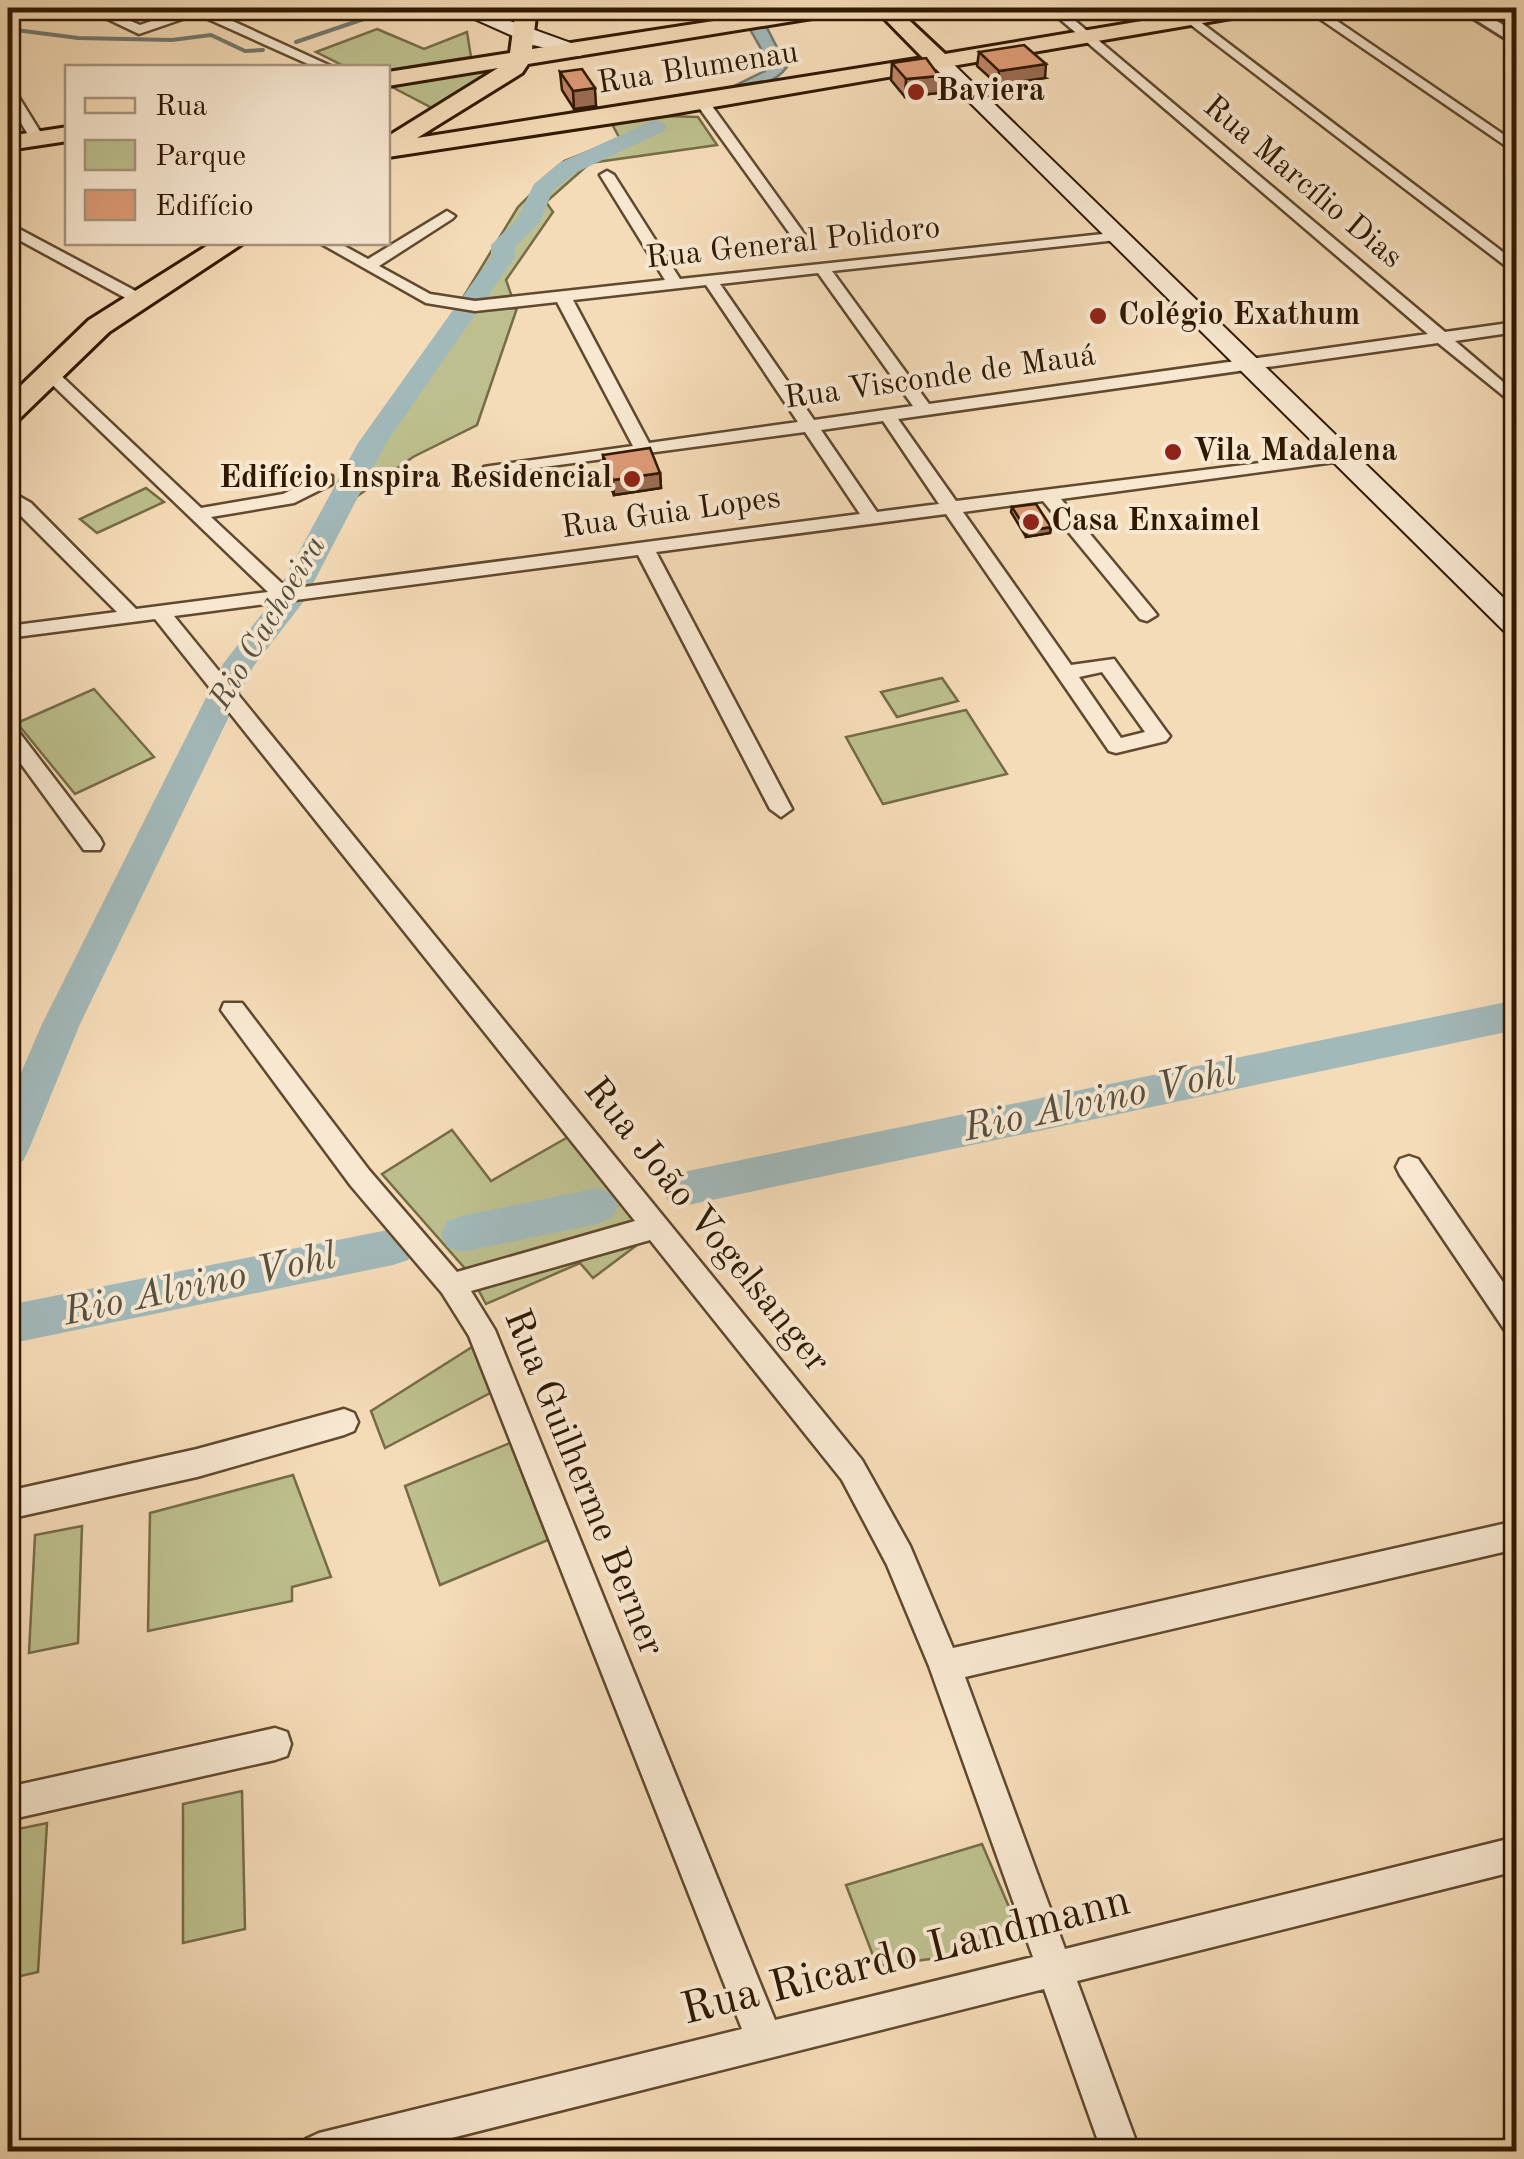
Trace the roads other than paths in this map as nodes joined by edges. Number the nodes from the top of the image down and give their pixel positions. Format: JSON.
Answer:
{"nodes":[{"id":1,"x":197,"y":8,"type":"edge"},
{"id":2,"x":459,"y":8,"type":"edge"},
{"id":3,"x":837,"y":8,"type":"edge"},
{"id":4,"x":884,"y":8,"type":"edge"},
{"id":5,"x":1053,"y":8,"type":"edge"},
{"id":6,"x":1254,"y":8,"type":"edge"},
{"id":7,"x":1310,"y":8,"type":"edge"},
{"id":8,"x":1465,"y":8,"type":"edge"},
{"id":9,"x":1182,"y":13,"type":"edge"},
{"id":10,"x":103,"y":14,"type":"dead end"},
{"id":11,"x":486,"y":18,"type":"joint"},
{"id":12,"x":524,"y":19,"type":"edge"},
{"id":13,"x":1087,"y":36,"type":"junction"},
{"id":14,"x":1516,"y":40,"type":"edge"},
{"id":15,"x":580,"y":50,"type":"junction"},
{"id":16,"x":520,"y":59,"type":"junction"},
{"id":17,"x":940,"y":62,"type":"junction"},
{"id":18,"x":322,"y":65,"type":"edge"},
{"id":19,"x":392,"y":83,"type":"edge"},
{"id":20,"x":8,"y":91,"type":"edge"},
{"id":21,"x":702,"y":102,"type":"junction"},
{"id":22,"x":438,"y":116,"type":"junction"},
{"id":23,"x":65,"y":130,"type":"edge"},
{"id":24,"x":65,"y":130,"type":"edge"},
{"id":25,"x":34,"y":133,"type":"junction"},
{"id":26,"x":482,"y":136,"type":"junction"},
{"id":27,"x":8,"y":140,"type":"edge"},
{"id":28,"x":390,"y":147,"type":"edge"},
{"id":29,"x":390,"y":148,"type":"edge"},
{"id":30,"x":1516,"y":150,"type":"edge"},
{"id":31,"x":607,"y":175,"type":"dead end"},
{"id":32,"x":447,"y":216,"type":"dead end"},
{"id":33,"x":8,"y":228,"type":"edge"},
{"id":34,"x":1116,"y":235,"type":"junction"},
{"id":35,"x":802,"y":242,"type":"dead end"},
{"id":36,"x":227,"y":245,"type":"edge"},
{"id":37,"x":330,"y":245,"type":"edge"},
{"id":38,"x":368,"y":266,"type":"junction"},
{"id":39,"x":822,"y":268,"type":"junction"},
{"id":40,"x":1516,"y":270,"type":"edge"},
{"id":41,"x":710,"y":280,"type":"junction"},
{"id":42,"x":675,"y":284,"type":"junction"},
{"id":43,"x":563,"y":297,"type":"junction"},
{"id":44,"x":139,"y":299,"type":"junction"},
{"id":45,"x":1516,"y":328,"type":"edge"},
{"id":46,"x":1442,"y":338,"type":"junction"},
{"id":47,"x":1250,"y":365,"type":"junction"},
{"id":48,"x":47,"y":372,"type":"junction"},
{"id":49,"x":1516,"y":401,"type":"edge"},
{"id":50,"x":924,"y":410,"type":"junction"},
{"id":51,"x":8,"y":414,"type":"edge"},
{"id":52,"x":887,"y":416,"type":"junction"},
{"id":53,"x":809,"y":426,"type":"junction"},
{"id":54,"x":644,"y":450,"type":"junction"},
{"id":55,"x":1342,"y":456,"type":"junction"},
{"id":56,"x":490,"y":471,"type":"dead end"},
{"id":57,"x":326,"y":480,"type":"dead end"},
{"id":58,"x":8,"y":495,"type":"edge"},
{"id":59,"x":1048,"y":495,"type":"junction"},
{"id":60,"x":951,"y":508,"type":"junction"},
{"id":61,"x":197,"y":514,"type":"junction"},
{"id":62,"x":872,"y":518,"type":"junction"},
{"id":63,"x":644,"y":548,"type":"junction"},
{"id":64,"x":292,"y":595,"type":"junction"},
{"id":65,"x":160,"y":612,"type":"junction"},
{"id":66,"x":1147,"y":615,"type":"dead end"},
{"id":67,"x":132,"y":616,"type":"junction"},
{"id":68,"x":1516,"y":626,"type":"edge"},
{"id":69,"x":8,"y":632,"type":"edge"},
{"id":70,"x":1066,"y":673,"type":"junction"},
{"id":71,"x":8,"y":732,"type":"edge"},
{"id":72,"x":781,"y":808,"type":"dead end"},
{"id":73,"x":92,"y":844,"type":"dead end"},
{"id":74,"x":232,"y":1010,"type":"dead end"},
{"id":75,"x":1408,"y":1168,"type":"dead end"},
{"id":76,"x":658,"y":1226,"type":"junction"},
{"id":77,"x":452,"y":1285,"type":"junction"},
{"id":78,"x":1516,"y":1323,"type":"edge"},
{"id":79,"x":344,"y":1422,"type":"dead end"},
{"id":80,"x":8,"y":1505,"type":"edge"},
{"id":81,"x":1516,"y":1536,"type":"edge"},
{"id":82,"x":945,"y":1666,"type":"junction"},
{"id":83,"x":276,"y":1744,"type":"dead end"},
{"id":84,"x":8,"y":1804,"type":"edge"},
{"id":85,"x":1516,"y":1854,"type":"edge"},
{"id":86,"x":1055,"y":1969,"type":"junction"},
{"id":87,"x":765,"y":2040,"type":"junction"},
{"id":88,"x":319,"y":2152,"type":"edge"},
{"id":89,"x":1121,"y":2152,"type":"edge"}],
"edges":[{"from":1,"to":10,"type":"street"},
{"from":1,"to":18,"type":"street"},
{"from":2,"to":11,"type":"main road"},
{"from":3,"to":15,"type":"main road"},
{"from":4,"to":17,"type":"main road"},
{"from":5,"to":13,"type":"street","name":"Rua Marcílio Dias"},
{"from":6,"to":9,"type":"main road","name":"Rua Blumenau"},
{"from":7,"to":30,"type":"street"},
{"from":8,"to":14,"type":"street"},
{"from":9,"to":13,"type":"main road","name":"Rua Blumenau"},
{"from":9,"to":40,"type":"street"},
{"from":11,"to":12,"type":"main road"},
{"from":12,"to":15,"type":"main road"},
{"from":12,"to":16,"type":"main road"},
{"from":13,"to":17,"type":"main road","name":"Rua Blumenau"},
{"from":13,"to":46,"type":"street","name":"Rua Marcílio Dias"},
{"from":15,"to":16,"type":"main road"},
{"from":16,"to":19,"type":"main road"},
{"from":16,"to":22,"type":"main road"},
{"from":17,"to":21,"type":"main road","name":"Rua Blumenau"},
{"from":17,"to":34,"type":"main road"},
{"from":19,"to":22,"type":"main road"},
{"from":20,"to":25,"type":"street"},
{"from":21,"to":26,"type":"main road","name":"Rua Blumenau"},
{"from":21,"to":35,"type":"street"},
{"from":22,"to":26,"type":"main road"},
{"from":22,"to":28,"type":"main road"},
{"from":23,"to":25,"type":"main road"},
{"from":24,"to":27,"type":"main road"},
{"from":25,"to":27,"type":"main road"},
{"from":26,"to":29,"type":"main road","name":"Rua Blumenau"},
{"from":31,"to":42,"type":"street"},
{"from":32,"to":38,"type":"street"},
{"from":33,"to":44,"type":"street"},
{"from":34,"to":39,"type":"street","name":"Rua General Polidoro"},
{"from":34,"to":47,"type":"main road"},
{"from":36,"to":44,"type":"main road"},
{"from":37,"to":38,"type":"street"},
{"from":38,"to":43,"type":"street","name":"Rua General Polidoro"},
{"from":39,"to":41,"type":"street","name":"Rua General Polidoro"},
{"from":39,"to":50,"type":"street"},
{"from":41,"to":42,"type":"street","name":"Rua General Polidoro"},
{"from":41,"to":53,"type":"street"},
{"from":42,"to":43,"type":"street","name":"Rua General Polidoro"},
{"from":43,"to":54,"type":"street"},
{"from":44,"to":48,"type":"main road"},
{"from":45,"to":46,"type":"street","name":"Rua Visconde de Mauá"},
{"from":46,"to":47,"type":"street","name":"Rua Visconde de Mauá"},
{"from":46,"to":49,"type":"street","name":"Rua Marcílio Dias"},
{"from":47,"to":50,"type":"street","name":"Rua Visconde de Mauá"},
{"from":47,"to":55,"type":"main road"},
{"from":48,"to":51,"type":"main road"},
{"from":48,"to":61,"type":"street"},
{"from":50,"to":52,"type":"street","name":"Rua Visconde de Mauá"},
{"from":52,"to":53,"type":"street","name":"Rua Visconde de Mauá"},
{"from":52,"to":60,"type":"street"},
{"from":53,"to":54,"type":"street","name":"Rua Visconde de Mauá"},
{"from":53,"to":62,"type":"street"},
{"from":54,"to":56,"type":"street","name":"Rua Visconde de Mauá"},
{"from":55,"to":59,"type":"street","name":"Rua Guia Lopes"},
{"from":55,"to":68,"type":"main road"},
{"from":57,"to":61,"type":"street"},
{"from":58,"to":67,"type":"street"},
{"from":59,"to":60,"type":"street","name":"Rua Guia Lopes"},
{"from":59,"to":66,"type":"street"},
{"from":60,"to":62,"type":"street","name":"Rua Guia Lopes"},
{"from":60,"to":70,"type":"street"},
{"from":61,"to":64,"type":"street"},
{"from":62,"to":63,"type":"street","name":"Rua Guia Lopes"},
{"from":63,"to":64,"type":"street","name":"Rua Guia Lopes"},
{"from":63,"to":72,"type":"street"},
{"from":64,"to":65,"type":"street","name":"Rua Guia Lopes"},
{"from":65,"to":67,"type":"street","name":"Rua Guia Lopes"},
{"from":65,"to":76,"type":"street","name":"Rua João Vogelsanger"},
{"from":67,"to":69,"type":"street","name":"Rua Guia Lopes"},
{"from":70,"to":70,"type":"street"},
{"from":71,"to":73,"type":"street"},
{"from":74,"to":77,"type":"street","name":"Rua Guilherme Berner"},
{"from":75,"to":78,"type":"street"},
{"from":76,"to":77,"type":"street"},
{"from":76,"to":82,"type":"street","name":"Rua João Vogelsanger"},
{"from":77,"to":87,"type":"street","name":"Rua Guilherme Berner"},
{"from":79,"to":80,"type":"street"},
{"from":81,"to":82,"type":"street"},
{"from":82,"to":86,"type":"street","name":"Rua João Vogelsanger"},
{"from":83,"to":84,"type":"street"},
{"from":85,"to":86,"type":"street","name":"Rua Ricardo Landmann"},
{"from":86,"to":87,"type":"street","name":"Rua Ricardo Landmann"},
{"from":86,"to":89,"type":"street","name":"Rua João Vogelsanger"},
{"from":87,"to":88,"type":"street","name":"Rua Ricardo Landmann"}]}
